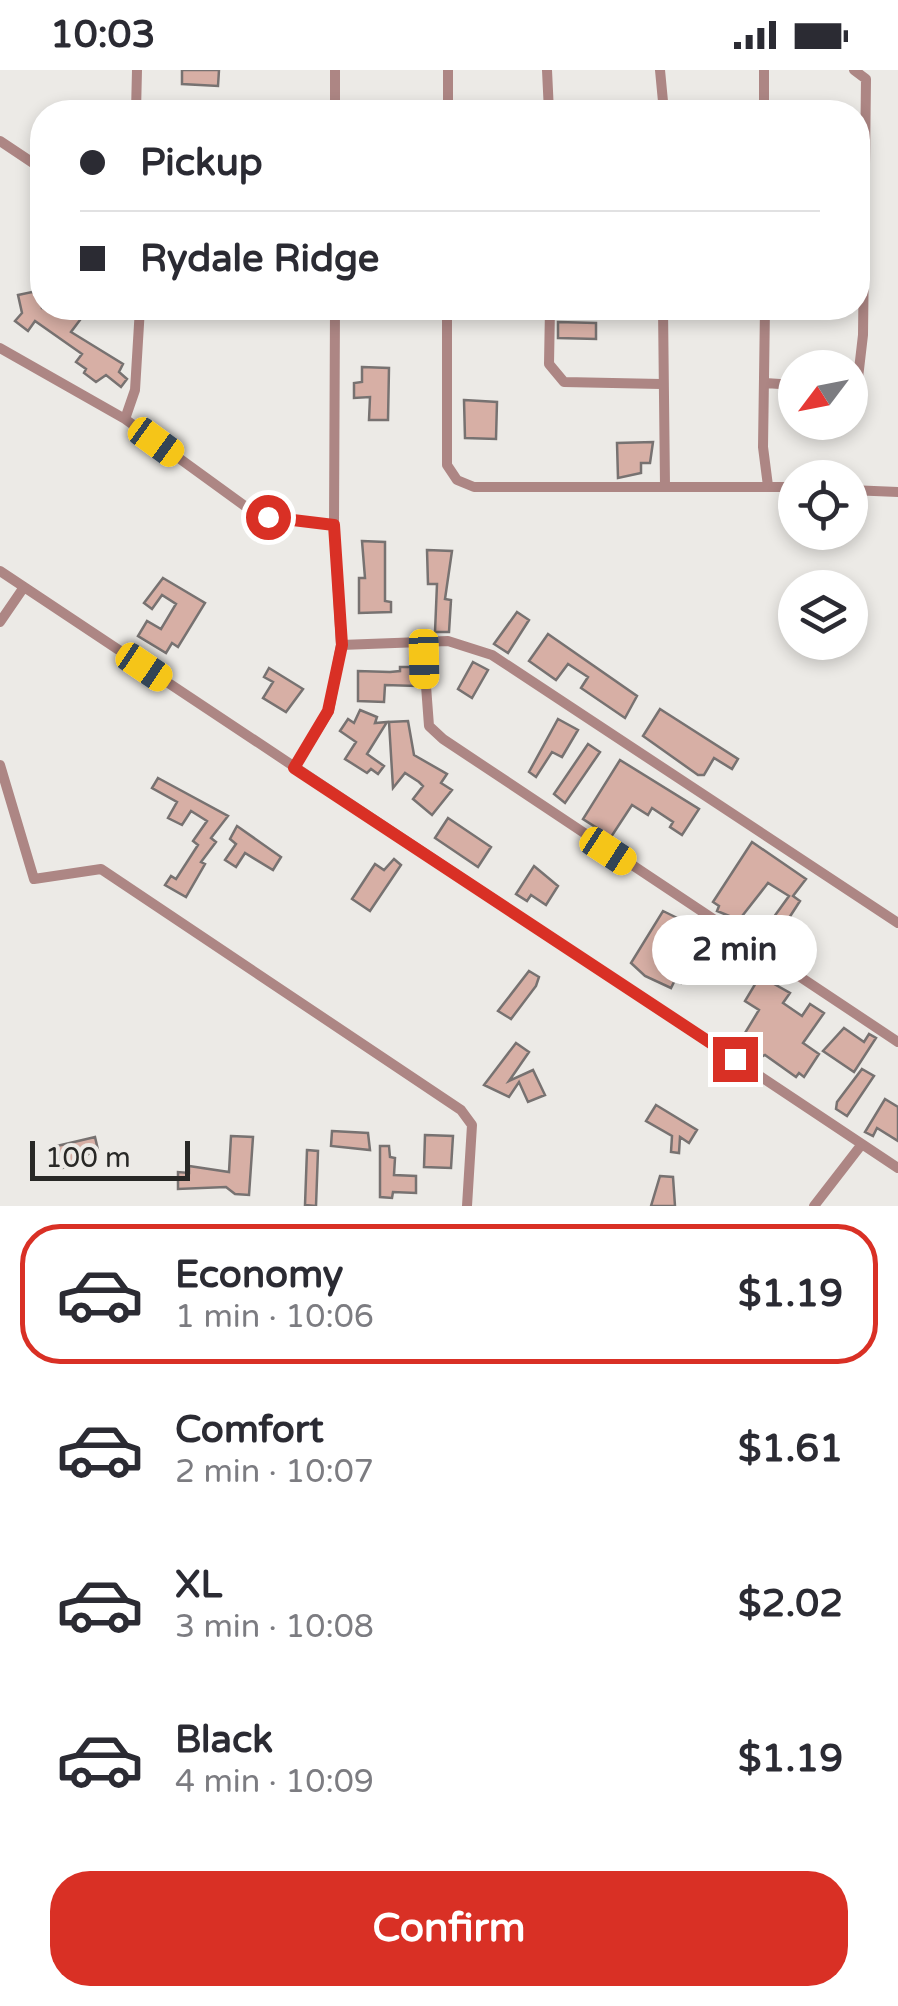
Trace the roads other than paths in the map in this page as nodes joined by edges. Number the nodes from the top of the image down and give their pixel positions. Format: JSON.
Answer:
{"nodes":[{"id":1,"x":136,"y":70,"type":"edge"},
{"id":2,"x":334,"y":70,"type":"edge"},
{"id":3,"x":448,"y":70,"type":"edge"},
{"id":4,"x":547,"y":70,"type":"edge"},
{"id":5,"x":660,"y":70,"type":"edge"},
{"id":6,"x":764,"y":70,"type":"edge"},
{"id":7,"x":854,"y":70,"type":"edge"},
{"id":8,"x":136,"y":100,"type":"edge"},
{"id":9,"x":334,"y":100,"type":"edge"},
{"id":10,"x":448,"y":100,"type":"edge"},
{"id":11,"x":548,"y":100,"type":"edge"},
{"id":12,"x":663,"y":100,"type":"edge"},
{"id":13,"x":764,"y":100,"type":"edge"},
{"id":14,"x":866,"y":100,"type":"edge"},
{"id":15,"x":0,"y":141,"type":"edge"},
{"id":16,"x":30,"y":161,"type":"edge"},
{"id":17,"x":139,"y":320,"type":"edge"},
{"id":18,"x":334,"y":320,"type":"edge"},
{"id":19,"x":447,"y":320,"type":"edge"},
{"id":20,"x":550,"y":320,"type":"edge"},
{"id":21,"x":663,"y":320,"type":"edge"},
{"id":22,"x":765,"y":320,"type":"edge"},
{"id":23,"x":863,"y":320,"type":"edge"},
{"id":24,"x":0,"y":348,"type":"edge"},
{"id":25,"x":861,"y":350,"type":"edge"},
{"id":26,"x":765,"y":383,"type":"junction"},
{"id":27,"x":661,"y":384,"type":"junction"},
{"id":28,"x":778,"y":384,"type":"edge"},
{"id":29,"x":125,"y":419,"type":"junction"},
{"id":30,"x":665,"y":486,"type":"junction"},
{"id":31,"x":768,"y":486,"type":"junction"},
{"id":32,"x":778,"y":487,"type":"edge"},
{"id":33,"x":868,"y":491,"type":"edge"},
{"id":34,"x":898,"y":492,"type":"edge"},
{"id":35,"x":334,"y":525,"type":"junction"},
{"id":36,"x":0,"y":571,"type":"edge"},
{"id":37,"x":24,"y":587,"type":"junction"},
{"id":38,"x":0,"y":622,"type":"edge"},
{"id":39,"x":342,"y":645,"type":"junction"},
{"id":40,"x":419,"y":645,"type":"junction"},
{"id":41,"x":0,"y":764,"type":"edge"},
{"id":42,"x":294,"y":768,"type":"junction"},
{"id":43,"x":898,"y":923,"type":"edge"},
{"id":44,"x":898,"y":1042,"type":"edge"},
{"id":45,"x":862,"y":1144,"type":"junction"},
{"id":46,"x":898,"y":1168,"type":"edge"},
{"id":47,"x":467,"y":1206,"type":"edge"},
{"id":48,"x":814,"y":1206,"type":"edge"}],
"edges":[{"from":1,"to":8,"type":"street"},
{"from":2,"to":9,"type":"street"},
{"from":3,"to":10,"type":"street"},
{"from":4,"to":11,"type":"street"},
{"from":5,"to":12,"type":"street"},
{"from":6,"to":13,"type":"street"},
{"from":7,"to":14,"type":"street"},
{"from":15,"to":16,"type":"street"},
{"from":17,"to":29,"type":"street"},
{"from":18,"to":35,"type":"street"},
{"from":19,"to":30,"type":"street"},
{"from":20,"to":27,"type":"street"},
{"from":21,"to":27,"type":"street"},
{"from":22,"to":26,"type":"street"},
{"from":23,"to":25,"type":"street"},
{"from":24,"to":29,"type":"street"},
{"from":26,"to":28,"type":"street"},
{"from":26,"to":31,"type":"street"},
{"from":27,"to":30,"type":"street"},
{"from":29,"to":35,"type":"street"},
{"from":30,"to":31,"type":"street"},
{"from":31,"to":32,"type":"street"},
{"from":33,"to":34,"type":"street"},
{"from":35,"to":39,"type":"street"},
{"from":36,"to":37,"type":"street"},
{"from":37,"to":38,"type":"street"},
{"from":37,"to":42,"type":"street"},
{"from":39,"to":40,"type":"street"},
{"from":39,"to":42,"type":"street"},
{"from":40,"to":43,"type":"street"},
{"from":40,"to":44,"type":"street"},
{"from":41,"to":47,"type":"street"},
{"from":42,"to":45,"type":"street"},
{"from":45,"to":46,"type":"street"},
{"from":45,"to":48,"type":"street"}]}
